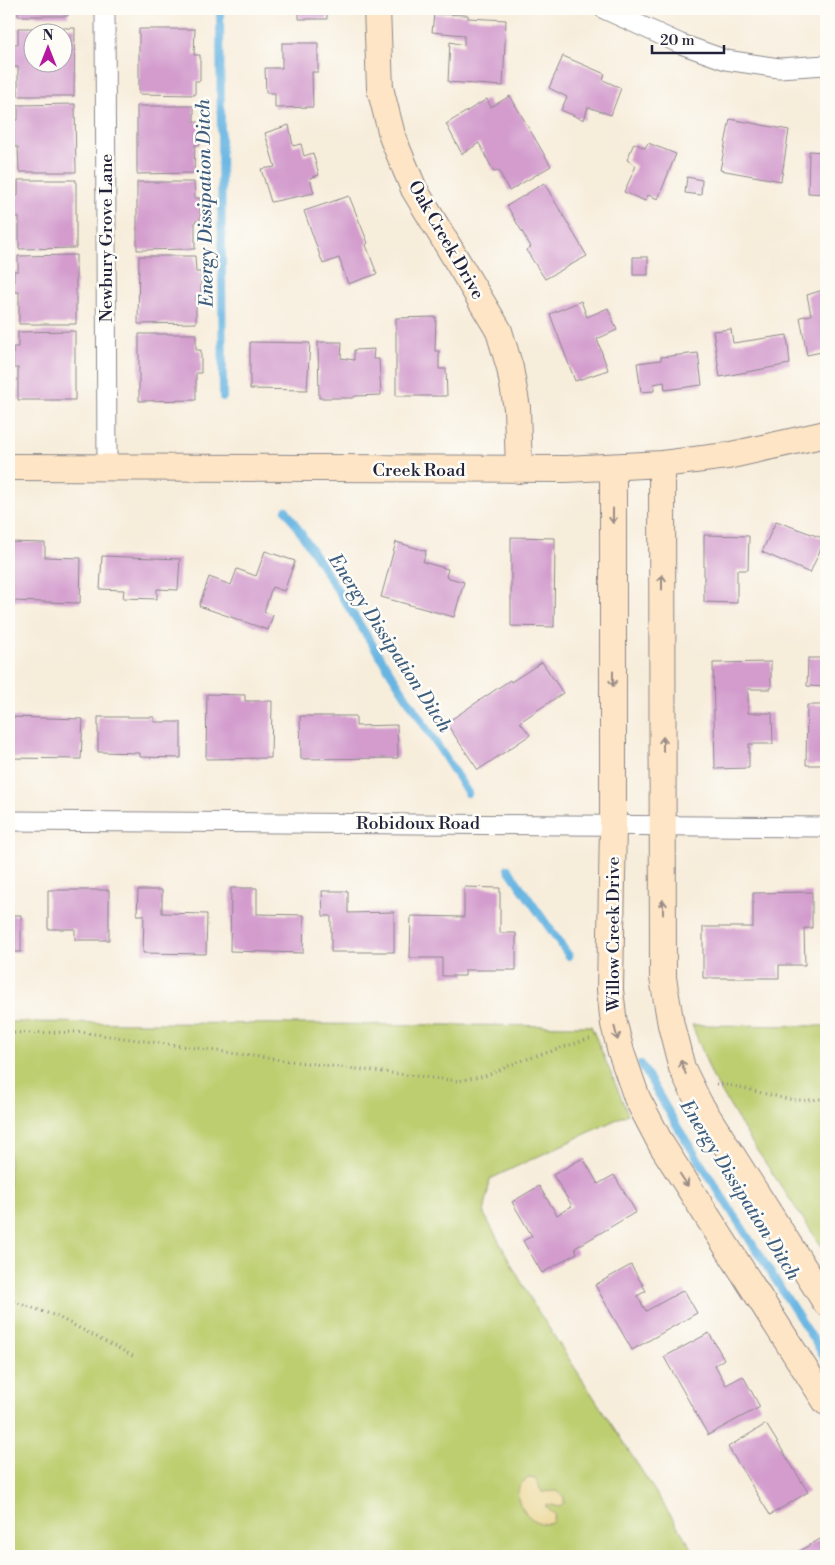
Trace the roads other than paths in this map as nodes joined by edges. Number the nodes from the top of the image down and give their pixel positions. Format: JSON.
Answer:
{"nodes":[{"id":1,"x":105,"y":9,"type":"edge"},
{"id":2,"x":377,"y":9,"type":"edge"},
{"id":3,"x":604,"y":9,"type":"edge"},
{"id":4,"x":826,"y":65,"type":"edge"},
{"id":5,"x":826,"y":434,"type":"edge"},
{"id":6,"x":662,"y":464,"type":"junction"},
{"id":7,"x":9,"y":467,"type":"edge"},
{"id":8,"x":107,"y":468,"type":"junction"},
{"id":9,"x":613,"y":468,"type":"junction"},
{"id":10,"x":518,"y":470,"type":"junction"},
{"id":11,"x":9,"y":821,"type":"edge"},
{"id":12,"x":613,"y":825,"type":"junction"},
{"id":13,"x":663,"y":825,"type":"junction"},
{"id":14,"x":826,"y":827,"type":"edge"},
{"id":15,"x":826,"y":1303,"type":"edge"},
{"id":16,"x":826,"y":1402,"type":"edge"}],
"edges":[{"from":1,"to":8,"type":"street","name":"Newbury Grove Lane"},
{"from":2,"to":10,"type":"street","name":"Oak Creek Drive"},
{"from":3,"to":4,"type":"street"},
{"from":5,"to":6,"type":"street","name":"Creek Road"},
{"from":6,"to":9,"type":"street","name":"Creek Road"},
{"from":13,"to":6,"type":"street","one_way":true},
{"from":7,"to":8,"type":"street","name":"Creek Road"},
{"from":8,"to":10,"type":"street","name":"Creek Road"},
{"from":9,"to":10,"type":"street","name":"Creek Road"},
{"from":9,"to":12,"type":"street","name":"Willow Creek Drive","one_way":true},
{"from":11,"to":12,"type":"street","name":"Robidoux Road"},
{"from":12,"to":13,"type":"street","name":"Robidoux Road"},
{"from":12,"to":16,"type":"street","name":"Willow Creek Drive","one_way":true},
{"from":13,"to":14,"type":"street","name":"Robidoux Road"},
{"from":15,"to":13,"type":"street","one_way":true}]}
